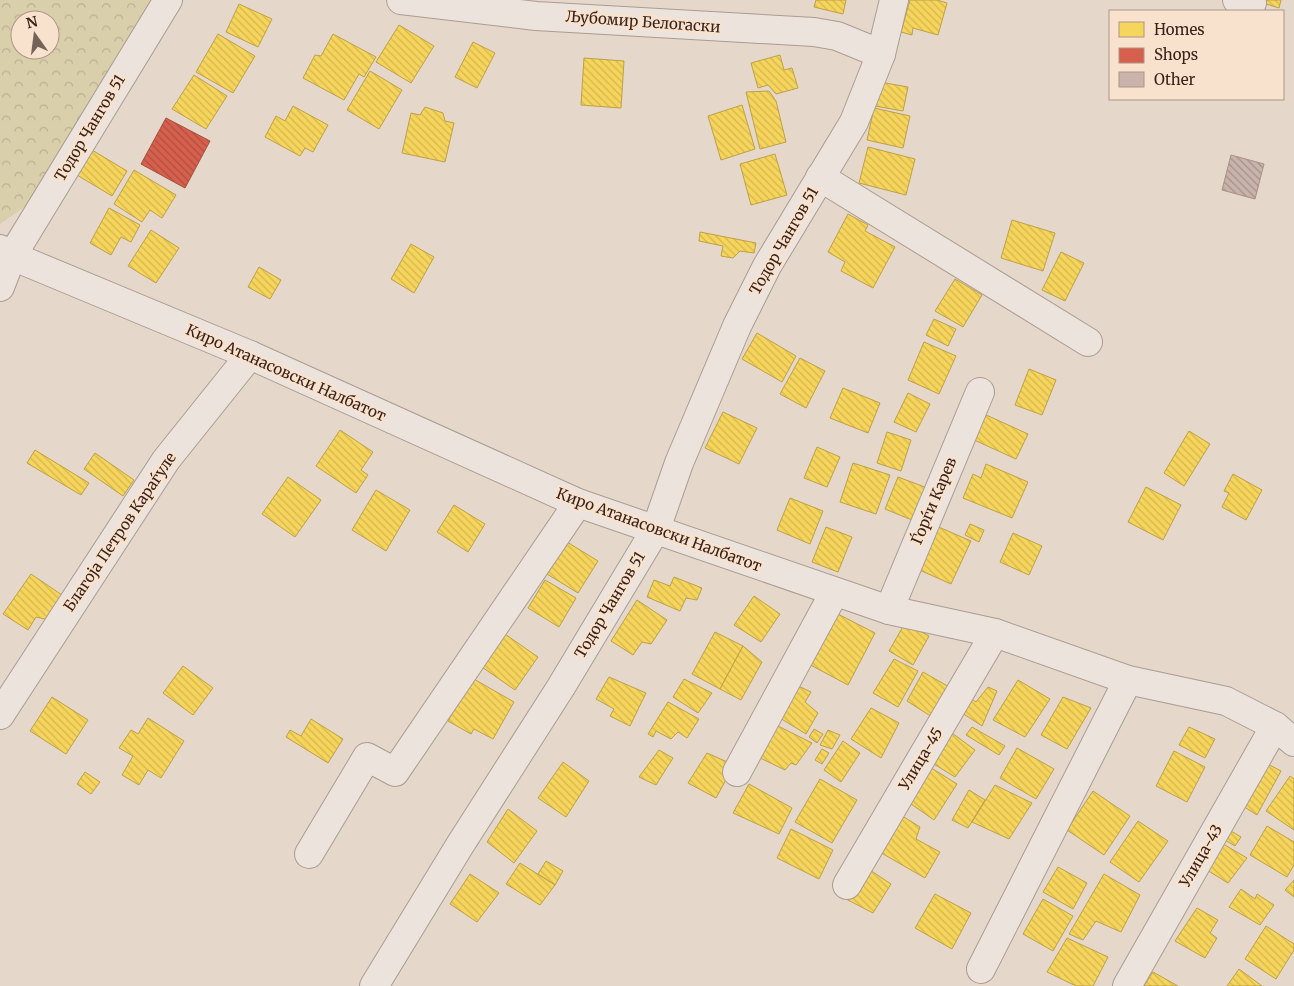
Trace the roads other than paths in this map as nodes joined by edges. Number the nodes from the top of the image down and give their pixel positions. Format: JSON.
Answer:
{"nodes":[{"id":1,"x":168,"y":0,"type":"edge"},
{"id":2,"x":401,"y":0,"type":"edge"},
{"id":3,"x":894,"y":0,"type":"edge"},
{"id":4,"x":881,"y":54,"type":"junction"},
{"id":5,"x":820,"y":177,"type":"junction"},
{"id":6,"x":4,"y":253,"type":"edge"},
{"id":7,"x":0,"y":286,"type":"edge"},
{"id":8,"x":1088,"y":342,"type":"dead end"},
{"id":9,"x":250,"y":355,"type":"junction"},
{"id":10,"x":980,"y":392,"type":"dead end"},
{"id":11,"x":578,"y":503,"type":"junction"},
{"id":12,"x":656,"y":529,"type":"junction"},
{"id":13,"x":834,"y":593,"type":"junction"},
{"id":14,"x":889,"y":610,"type":"junction"},
{"id":15,"x":995,"y":634,"type":"junction"},
{"id":16,"x":1128,"y":680,"type":"junction"},
{"id":17,"x":0,"y":715,"type":"edge"},
{"id":18,"x":1284,"y":734,"type":"edge"},
{"id":19,"x":737,"y":772,"type":"dead end"},
{"id":20,"x":309,"y":854,"type":"dead end"},
{"id":21,"x":847,"y":885,"type":"dead end"},
{"id":22,"x":981,"y":969,"type":"dead end"},
{"id":23,"x":374,"y":986,"type":"edge"},
{"id":24,"x":1127,"y":986,"type":"edge"}],
"edges":[{"from":1,"to":6,"type":"street","name":"Тодор Чангов 51"},
{"from":2,"to":4,"type":"street","name":"Љубомир Белогаски"},
{"from":3,"to":4,"type":"street","name":"Тодор Чангов 51"},
{"from":4,"to":5,"type":"street","name":"Тодор Чангов 51"},
{"from":5,"to":8,"type":"street","name":"Тодор Чангов 51"},
{"from":5,"to":12,"type":"street","name":"Тодор Чангов 51"},
{"from":6,"to":7,"type":"street","name":"Тодор Чангов 51"},
{"from":6,"to":9,"type":"street","name":"Киро Атанасовски Налбатот"},
{"from":9,"to":11,"type":"street","name":"Киро Атанасовски Налбатот"},
{"from":9,"to":17,"type":"street","name":"Благоја Петров Караѓуле"},
{"from":10,"to":14,"type":"street","name":"Ѓорѓи Карев"},
{"from":11,"to":12,"type":"street","name":"Киро Атанасовски Налбатот"},
{"from":11,"to":20,"type":"street"},
{"from":12,"to":13,"type":"street","name":"Киро Атанасовски Налбатот"},
{"from":12,"to":23,"type":"street","name":"Тодор Чангов 51"},
{"from":13,"to":14,"type":"street","name":"Киро Атанасовски Налбатот"},
{"from":13,"to":19,"type":"street"},
{"from":14,"to":15,"type":"street","name":"Киро Атанасовски Налбатот"},
{"from":15,"to":16,"type":"street","name":"Киро Атанасовски Налбатот"},
{"from":15,"to":21,"type":"street","name":"Улица-45"},
{"from":16,"to":18,"type":"street","name":"Киро Атанасовски Налбатот"},
{"from":16,"to":22,"type":"street"},
{"from":18,"to":24,"type":"street","name":"Улица-43"}]}
